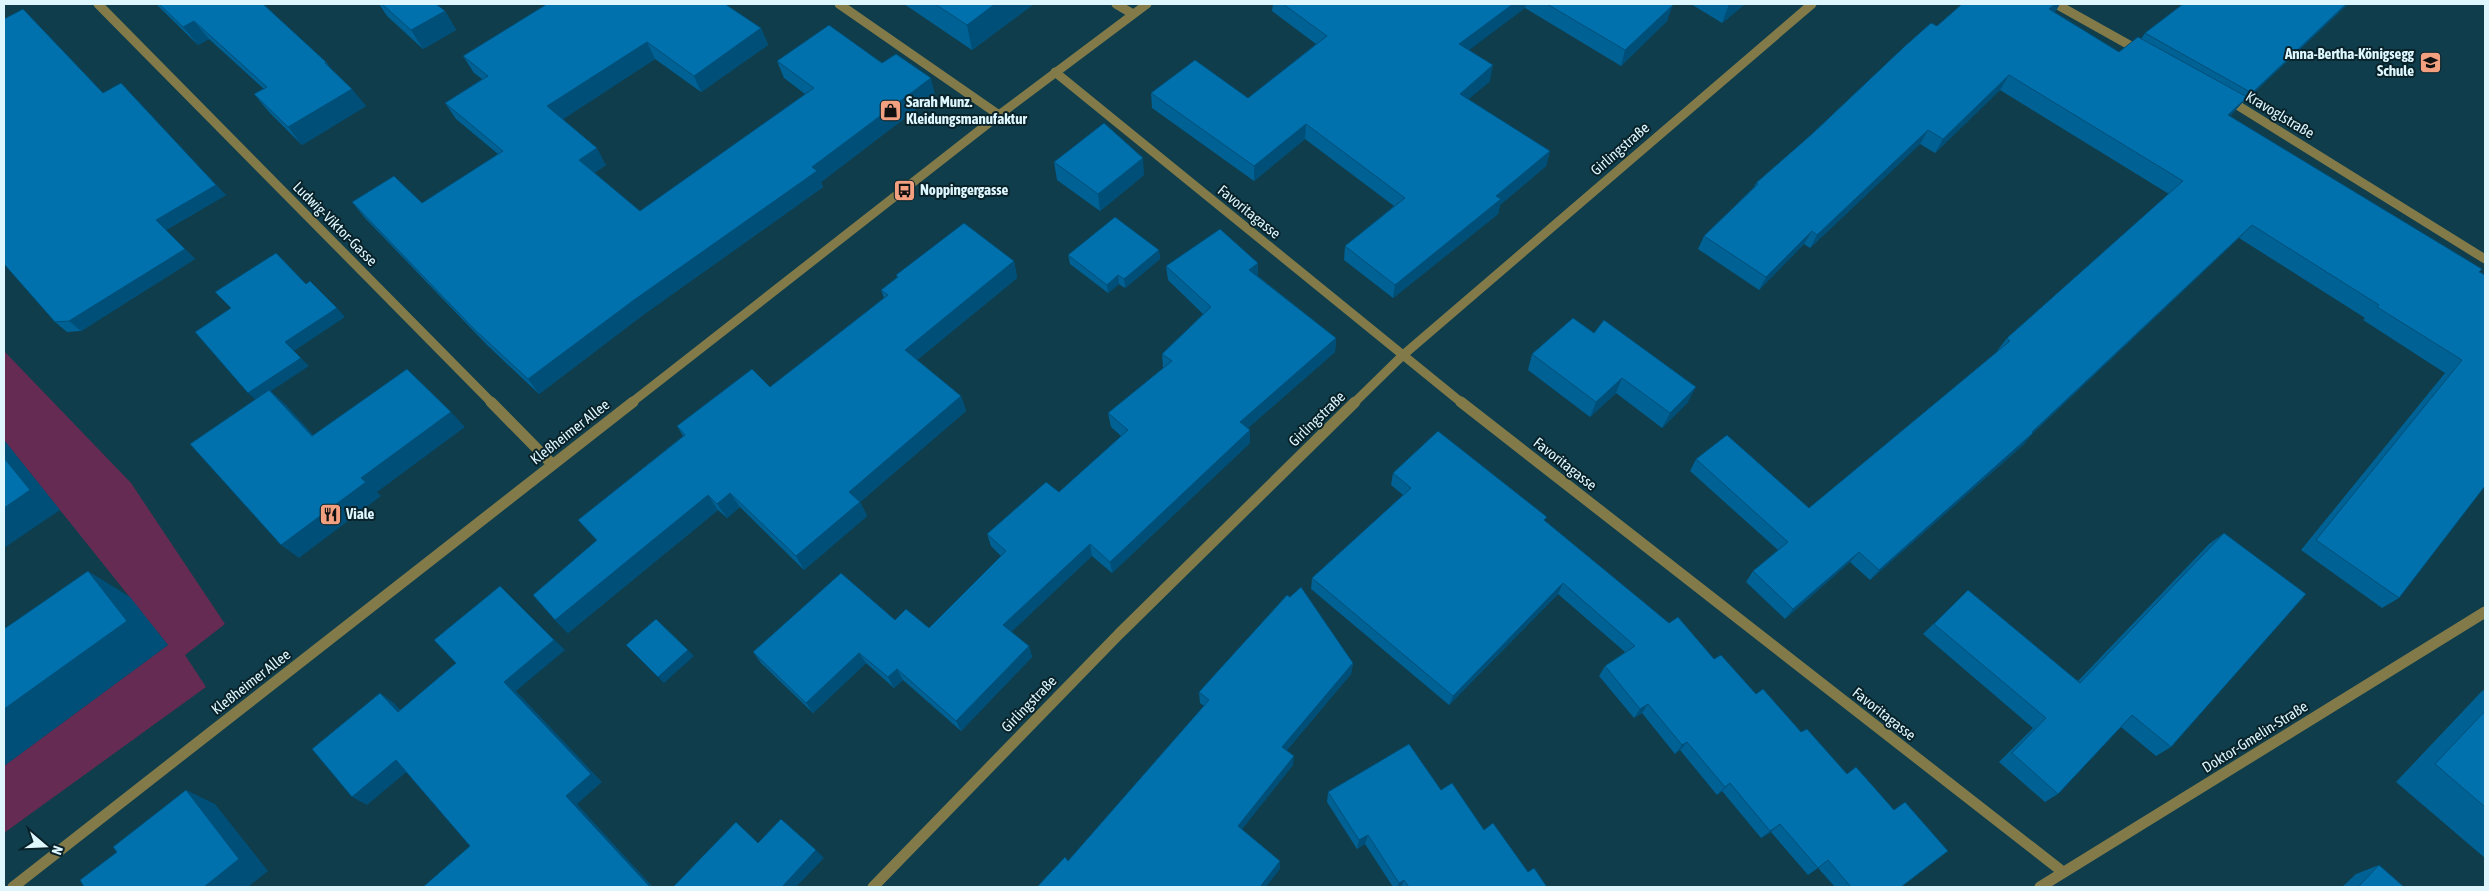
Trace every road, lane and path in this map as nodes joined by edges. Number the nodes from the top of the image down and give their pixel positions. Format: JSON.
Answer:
{"nodes":[{"id":1,"x":98,"y":4,"type":"edge"},
{"id":2,"x":839,"y":4,"type":"edge"},
{"id":3,"x":1116,"y":4,"type":"edge"},
{"id":4,"x":1147,"y":4,"type":"edge"},
{"id":5,"x":1812,"y":4,"type":"edge"},
{"id":6,"x":2056,"y":4,"type":"edge"},
{"id":7,"x":1133,"y":14,"type":"junction"},
{"id":8,"x":2148,"y":55,"type":"edge"},
{"id":9,"x":1055,"y":72,"type":"junction"},
{"id":10,"x":2224,"y":98,"type":"edge"},
{"id":11,"x":999,"y":115,"type":"junction"},
{"id":12,"x":2485,"y":258,"type":"edge"},
{"id":13,"x":1402,"y":356,"type":"junction"},
{"id":14,"x":552,"y":464,"type":"junction"},
{"id":15,"x":2485,"y":612,"type":"edge"},
{"id":16,"x":2063,"y":872,"type":"junction"},
{"id":17,"x":13,"y":887,"type":"edge"},
{"id":18,"x":873,"y":887,"type":"edge"},
{"id":19,"x":2040,"y":887,"type":"edge"}],
"edges":[{"from":1,"to":14,"type":"street","name":"Ludwig-Viktor-Gasse"},
{"from":2,"to":11,"type":"street"},
{"from":3,"to":7,"type":"street"},
{"from":4,"to":7,"type":"street","name":"Kleßheimer Allee"},
{"from":5,"to":13,"type":"street","name":"Girlingstraße"},
{"from":6,"to":8,"type":"street"},
{"from":7,"to":9,"type":"street","name":"Kleßheimer Allee"},
{"from":9,"to":11,"type":"street","name":"Kleßheimer Allee"},
{"from":9,"to":13,"type":"street","name":"Favoritagasse"},
{"from":10,"to":12,"type":"street","name":"Kravoglstraße"},
{"from":11,"to":14,"type":"street","name":"Kleßheimer Allee"},
{"from":13,"to":16,"type":"street","name":"Favoritagasse"},
{"from":13,"to":18,"type":"street","name":"Girlingstraße"},
{"from":14,"to":17,"type":"street","name":"Kleßheimer Allee"},
{"from":15,"to":16,"type":"street","name":"Doktor-Gmelin-Straße"},
{"from":16,"to":19,"type":"street","name":"Doktor-Gmelin-Straße"}]}
